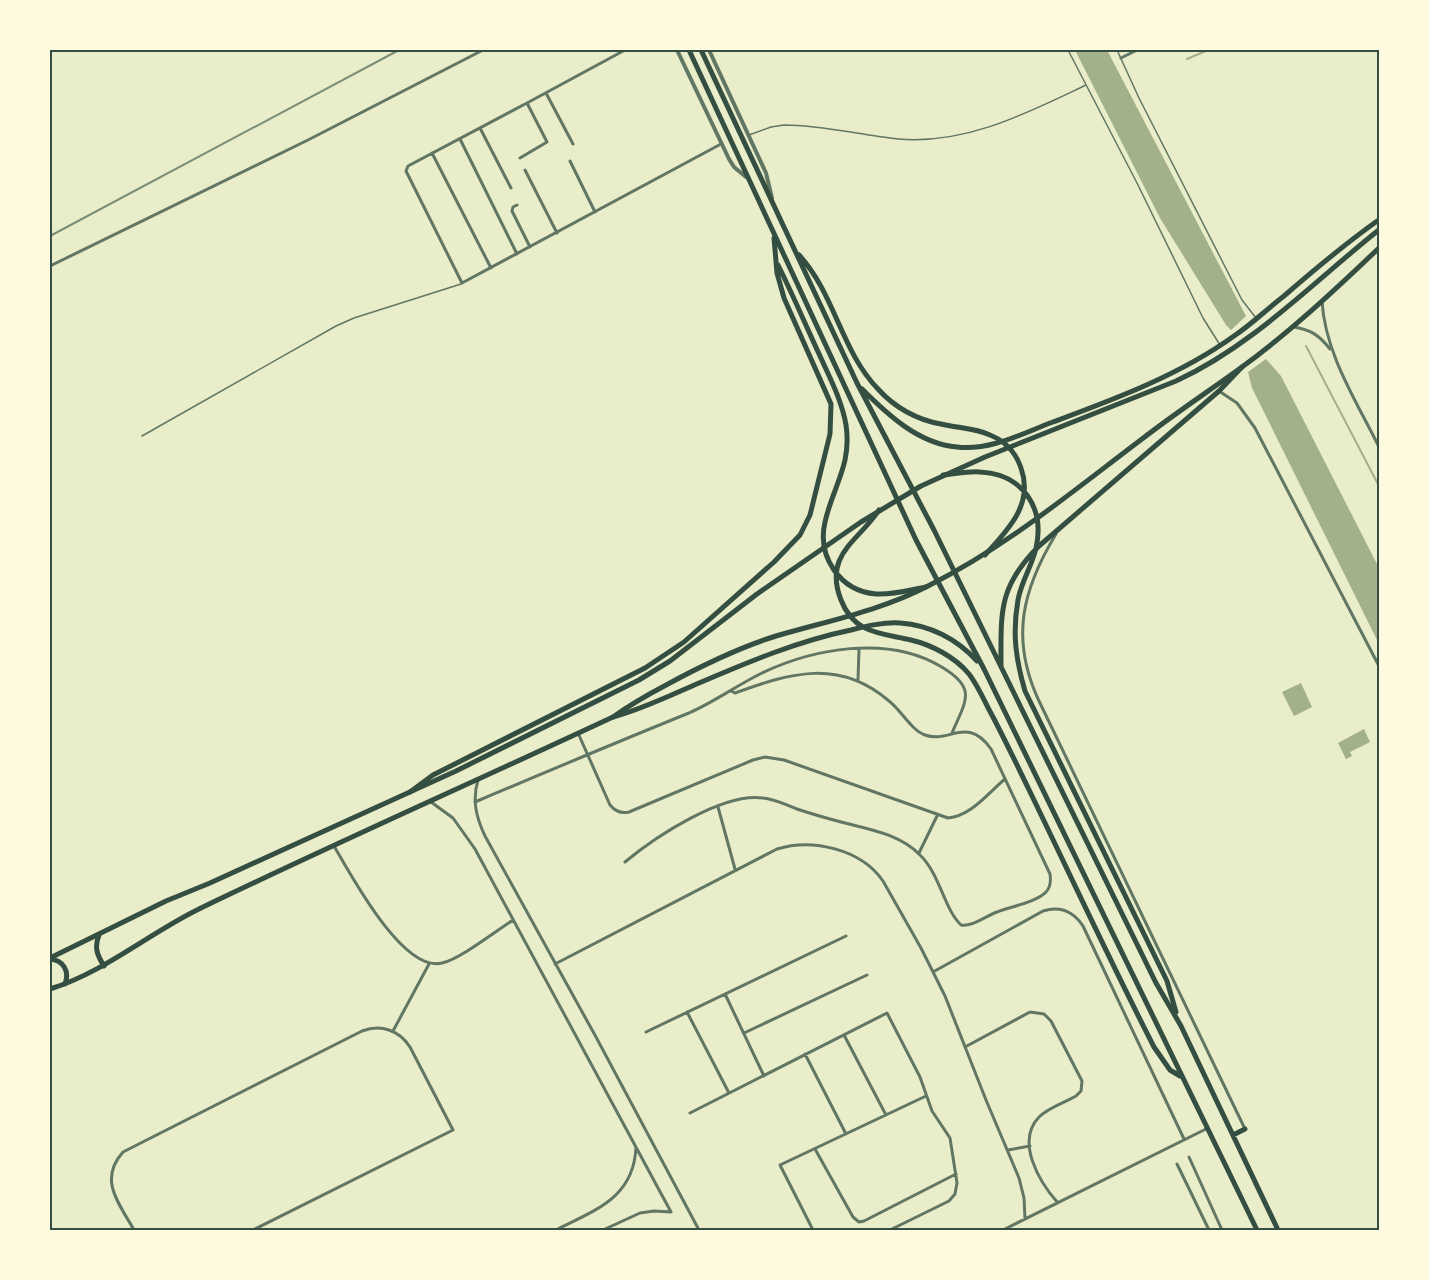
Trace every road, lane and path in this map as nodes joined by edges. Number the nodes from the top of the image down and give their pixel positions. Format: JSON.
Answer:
{"nodes":[{"id":1,"x":483,"y":50,"type":"edge"},
{"id":2,"x":625,"y":50,"type":"edge"},
{"id":3,"x":677,"y":50,"type":"edge"},
{"id":4,"x":689,"y":50,"type":"edge"},
{"id":5,"x":701,"y":50,"type":"edge"},
{"id":6,"x":709,"y":50,"type":"edge"},
{"id":7,"x":1068,"y":50,"type":"edge"},
{"id":8,"x":1117,"y":50,"type":"edge"},
{"id":9,"x":1137,"y":50,"type":"edge"},
{"id":10,"x":1121,"y":58,"type":"junction"},
{"id":11,"x":1086,"y":85,"type":"junction"},
{"id":12,"x":546,"y":93,"type":"junction"},
{"id":13,"x":527,"y":104,"type":"junction"},
{"id":14,"x":480,"y":128,"type":"junction"},
{"id":15,"x":748,"y":136,"type":"junction"},
{"id":16,"x":460,"y":139,"type":"junction"},
{"id":17,"x":573,"y":144,"type":"dead end"},
{"id":18,"x":721,"y":144,"type":"junction"},
{"id":19,"x":432,"y":153,"type":"junction"},
{"id":20,"x":520,"y":158,"type":"dead end"},
{"id":21,"x":570,"y":161,"type":"dead end"},
{"id":22,"x":525,"y":170,"type":"dead end"},
{"id":23,"x":747,"y":177,"type":"junction"},
{"id":24,"x":511,"y":188,"type":"dead end"},
{"id":25,"x":772,"y":199,"type":"junction"},
{"id":26,"x":517,"y":205,"type":"dead end"},
{"id":27,"x":595,"y":212,"type":"junction"},
{"id":28,"x":1380,"y":219,"type":"edge"},
{"id":29,"x":1380,"y":229,"type":"edge"},
{"id":30,"x":557,"y":233,"type":"junction"},
{"id":31,"x":774,"y":234,"type":"junction"},
{"id":32,"x":530,"y":247,"type":"junction"},
{"id":33,"x":1380,"y":248,"type":"edge"},
{"id":34,"x":795,"y":251,"type":"junction"},
{"id":35,"x":517,"y":254,"type":"junction"},
{"id":36,"x":776,"y":261,"type":"junction"},
{"id":37,"x":50,"y":266,"type":"edge"},
{"id":38,"x":491,"y":268,"type":"junction"},
{"id":39,"x":462,"y":283,"type":"junction"},
{"id":40,"x":1322,"y":299,"type":"junction"},
{"id":41,"x":1257,"y":319,"type":"junction"},
{"id":42,"x":1292,"y":326,"type":"junction"},
{"id":43,"x":1221,"y":345,"type":"junction"},
{"id":44,"x":1332,"y":351,"type":"junction"},
{"id":45,"x":1242,"y":367,"type":"junction"},
{"id":46,"x":857,"y":383,"type":"junction"},
{"id":47,"x":1219,"y":391,"type":"junction"},
{"id":48,"x":142,"y":436,"type":"dead end"},
{"id":49,"x":1380,"y":449,"type":"edge"},
{"id":50,"x":943,"y":475,"type":"junction"},
{"id":51,"x":879,"y":510,"type":"junction"},
{"id":52,"x":1060,"y":528,"type":"junction"},
{"id":53,"x":985,"y":555,"type":"junction"},
{"id":54,"x":926,"y":587,"type":"junction"},
{"id":55,"x":859,"y":649,"type":"junction"},
{"id":56,"x":1001,"y":668,"type":"junction"},
{"id":57,"x":1380,"y":668,"type":"edge"},
{"id":58,"x":984,"y":669,"type":"junction"},
{"id":59,"x":858,"y":680,"type":"junction"},
{"id":60,"x":731,"y":691,"type":"junction"},
{"id":61,"x":614,"y":717,"type":"junction"},
{"id":62,"x":579,"y":733,"type":"junction"},
{"id":63,"x":952,"y":733,"type":"junction"},
{"id":64,"x":588,"y":754,"type":"junction"},
{"id":65,"x":1005,"y":778,"type":"junction"},
{"id":66,"x":478,"y":780,"type":"junction"},
{"id":67,"x":410,"y":792,"type":"junction"},
{"id":68,"x":430,"y":801,"type":"junction"},
{"id":69,"x":474,"y":802,"type":"junction"},
{"id":70,"x":718,"y":807,"type":"junction"},
{"id":71,"x":937,"y":816,"type":"junction"},
{"id":72,"x":333,"y":845,"type":"junction"},
{"id":73,"x":919,"y":853,"type":"junction"},
{"id":74,"x":626,"y":862,"type":"dead end"},
{"id":75,"x":735,"y":870,"type":"junction"},
{"id":76,"x":513,"y":920,"type":"junction"},
{"id":77,"x":99,"y":935,"type":"junction"},
{"id":78,"x":846,"y":936,"type":"dead end"},
{"id":79,"x":50,"y":959,"type":"edge"},
{"id":80,"x":429,"y":964,"type":"junction"},
{"id":81,"x":555,"y":964,"type":"junction"},
{"id":82,"x":104,"y":966,"type":"junction"},
{"id":83,"x":933,"y":972,"type":"junction"},
{"id":84,"x":867,"y":975,"type":"dead end"},
{"id":85,"x":65,"y":984,"type":"junction"},
{"id":86,"x":50,"y":989,"type":"edge"},
{"id":87,"x":725,"y":994,"type":"junction"},
{"id":88,"x":687,"y":1012,"type":"junction"},
{"id":89,"x":1176,"y":1017,"type":"junction"},
{"id":90,"x":393,"y":1031,"type":"junction"},
{"id":91,"x":646,"y":1032,"type":"dead end"},
{"id":92,"x":744,"y":1034,"type":"junction"},
{"id":93,"x":844,"y":1035,"type":"junction"},
{"id":94,"x":964,"y":1047,"type":"junction"},
{"id":95,"x":806,"y":1054,"type":"junction"},
{"id":96,"x":764,"y":1076,"type":"junction"},
{"id":97,"x":1180,"y":1076,"type":"junction"},
{"id":98,"x":729,"y":1093,"type":"junction"},
{"id":99,"x":926,"y":1096,"type":"junction"},
{"id":100,"x":690,"y":1113,"type":"dead end"},
{"id":101,"x":886,"y":1115,"type":"junction"},
{"id":102,"x":1208,"y":1128,"type":"junction"},
{"id":103,"x":1245,"y":1129,"type":"joint"},
{"id":104,"x":846,"y":1134,"type":"junction"},
{"id":105,"x":1233,"y":1136,"type":"junction"},
{"id":106,"x":1184,"y":1139,"type":"junction"},
{"id":107,"x":636,"y":1145,"type":"junction"},
{"id":108,"x":1030,"y":1146,"type":"junction"},
{"id":109,"x":815,"y":1149,"type":"junction"},
{"id":110,"x":1008,"y":1150,"type":"junction"},
{"id":111,"x":1189,"y":1157,"type":"dead end"},
{"id":112,"x":1177,"y":1164,"type":"dead end"},
{"id":113,"x":956,"y":1174,"type":"junction"},
{"id":114,"x":1058,"y":1203,"type":"junction"},
{"id":115,"x":1025,"y":1219,"type":"junction"},
{"id":116,"x":134,"y":1230,"type":"edge"},
{"id":117,"x":253,"y":1230,"type":"edge"},
{"id":118,"x":556,"y":1230,"type":"edge"},
{"id":119,"x":603,"y":1230,"type":"edge"},
{"id":120,"x":699,"y":1230,"type":"edge"},
{"id":121,"x":813,"y":1230,"type":"edge"},
{"id":122,"x":890,"y":1230,"type":"edge"},
{"id":123,"x":1003,"y":1230,"type":"edge"},
{"id":124,"x":1209,"y":1230,"type":"edge"},
{"id":125,"x":1222,"y":1230,"type":"edge"},
{"id":126,"x":1257,"y":1230,"type":"edge"},
{"id":127,"x":1278,"y":1230,"type":"edge"}],
"edges":[{"from":1,"to":37,"type":"street"},
{"from":2,"to":12,"type":"street"},
{"from":3,"to":18,"type":"street"},
{"from":4,"to":23,"type":"highway"},
{"from":5,"to":25,"type":"highway"},
{"from":6,"to":15,"type":"street"},
{"from":7,"to":11,"type":"lane"},
{"from":8,"to":10,"type":"lane"},
{"from":9,"to":10,"type":"street"},
{"from":10,"to":41,"type":"lane"},
{"from":11,"to":15,"type":"lane"},
{"from":11,"to":43,"type":"lane"},
{"from":12,"to":13,"type":"street"},
{"from":12,"to":17,"type":"street"},
{"from":13,"to":14,"type":"street"},
{"from":13,"to":20,"type":"street"},
{"from":14,"to":16,"type":"street"},
{"from":14,"to":24,"type":"street"},
{"from":15,"to":25,"type":"street"},
{"from":16,"to":19,"type":"street"},
{"from":16,"to":35,"type":"street"},
{"from":18,"to":23,"type":"street"},
{"from":18,"to":27,"type":"street"},
{"from":19,"to":38,"type":"street"},
{"from":19,"to":39,"type":"street"},
{"from":21,"to":27,"type":"street"},
{"from":22,"to":30,"type":"street"},
{"from":23,"to":31,"type":"highway"},
{"from":25,"to":34,"type":"highway"},
{"from":26,"to":32,"type":"street"},
{"from":27,"to":30,"type":"street"},
{"from":28,"to":41,"type":"highway"},
{"from":29,"to":50,"type":"highway"},
{"from":30,"to":32,"type":"street"},
{"from":31,"to":36,"type":"highway"},
{"from":31,"to":58,"type":"highway"},
{"from":32,"to":35,"type":"street"},
{"from":33,"to":40,"type":"highway"},
{"from":34,"to":46,"type":"highway"},
{"from":34,"to":53,"type":"highway"},
{"from":35,"to":38,"type":"street"},
{"from":36,"to":54,"type":"highway"},
{"from":36,"to":67,"type":"highway"},
{"from":38,"to":39,"type":"street"},
{"from":39,"to":48,"type":"lane"},
{"from":40,"to":42,"type":"highway"},
{"from":40,"to":44,"type":"street"},
{"from":41,"to":43,"type":"highway"},
{"from":42,"to":44,"type":"street"},
{"from":42,"to":45,"type":"highway"},
{"from":43,"to":46,"type":"highway"},
{"from":44,"to":49,"type":"street"},
{"from":45,"to":47,"type":"highway"},
{"from":45,"to":53,"type":"highway"},
{"from":46,"to":56,"type":"highway"},
{"from":47,"to":52,"type":"highway"},
{"from":47,"to":57,"type":"street"},
{"from":50,"to":51,"type":"highway"},
{"from":50,"to":89,"type":"highway"},
{"from":51,"to":67,"type":"highway"},
{"from":51,"to":97,"type":"highway"},
{"from":52,"to":56,"type":"highway"},
{"from":52,"to":103,"type":"street"},
{"from":53,"to":54,"type":"highway"},
{"from":54,"to":61,"type":"highway"},
{"from":55,"to":59,"type":"street"},
{"from":55,"to":60,"type":"street"},
{"from":55,"to":63,"type":"street"},
{"from":56,"to":89,"type":"highway"},
{"from":58,"to":61,"type":"highway"},
{"from":58,"to":97,"type":"highway"},
{"from":59,"to":60,"type":"street"},
{"from":59,"to":63,"type":"street"},
{"from":60,"to":64,"type":"street"},
{"from":61,"to":62,"type":"highway"},
{"from":62,"to":64,"type":"street"},
{"from":62,"to":66,"type":"highway"},
{"from":63,"to":65,"type":"street"},
{"from":64,"to":69,"type":"street"},
{"from":64,"to":71,"type":"street"},
{"from":65,"to":71,"type":"street"},
{"from":65,"to":73,"type":"street"},
{"from":66,"to":68,"type":"highway"},
{"from":66,"to":69,"type":"street"},
{"from":67,"to":77,"type":"highway"},
{"from":68,"to":72,"type":"highway"},
{"from":68,"to":76,"type":"street"},
{"from":69,"to":81,"type":"street"},
{"from":70,"to":73,"type":"street"},
{"from":70,"to":74,"type":"street"},
{"from":70,"to":75,"type":"street"},
{"from":71,"to":73,"type":"street"},
{"from":72,"to":80,"type":"street"},
{"from":72,"to":82,"type":"highway"},
{"from":75,"to":81,"type":"street"},
{"from":75,"to":83,"type":"street"},
{"from":76,"to":80,"type":"street"},
{"from":76,"to":107,"type":"street"},
{"from":77,"to":79,"type":"highway"},
{"from":77,"to":82,"type":"highway"},
{"from":78,"to":87,"type":"street"},
{"from":79,"to":85,"type":"highway"},
{"from":80,"to":90,"type":"street"},
{"from":81,"to":120,"type":"street"},
{"from":82,"to":85,"type":"highway"},
{"from":83,"to":94,"type":"street"},
{"from":83,"to":106,"type":"street"},
{"from":84,"to":92,"type":"street"},
{"from":85,"to":86,"type":"highway"},
{"from":87,"to":88,"type":"street"},
{"from":87,"to":92,"type":"street"},
{"from":88,"to":91,"type":"street"},
{"from":88,"to":98,"type":"street"},
{"from":89,"to":105,"type":"highway"},
{"from":90,"to":116,"type":"street"},
{"from":90,"to":117,"type":"street"},
{"from":92,"to":96,"type":"street"},
{"from":93,"to":95,"type":"street"},
{"from":93,"to":99,"type":"street"},
{"from":93,"to":101,"type":"street"},
{"from":94,"to":108,"type":"street"},
{"from":94,"to":110,"type":"street"},
{"from":95,"to":96,"type":"street"},
{"from":95,"to":104,"type":"street"},
{"from":96,"to":98,"type":"street"},
{"from":97,"to":102,"type":"highway"},
{"from":98,"to":100,"type":"street"},
{"from":99,"to":101,"type":"street"},
{"from":99,"to":113,"type":"street"},
{"from":101,"to":104,"type":"street"},
{"from":102,"to":106,"type":"street"},
{"from":102,"to":126,"type":"highway"},
{"from":103,"to":105,"type":"highway"},
{"from":104,"to":109,"type":"street"},
{"from":105,"to":127,"type":"highway"},
{"from":106,"to":114,"type":"street"},
{"from":107,"to":118,"type":"street"},
{"from":107,"to":119,"type":"street"},
{"from":108,"to":110,"type":"street"},
{"from":108,"to":114,"type":"street"},
{"from":109,"to":113,"type":"street"},
{"from":109,"to":121,"type":"street"},
{"from":110,"to":115,"type":"street"},
{"from":111,"to":125,"type":"street"},
{"from":112,"to":124,"type":"street"},
{"from":113,"to":122,"type":"street"},
{"from":114,"to":115,"type":"street"},
{"from":115,"to":123,"type":"street"}]}
